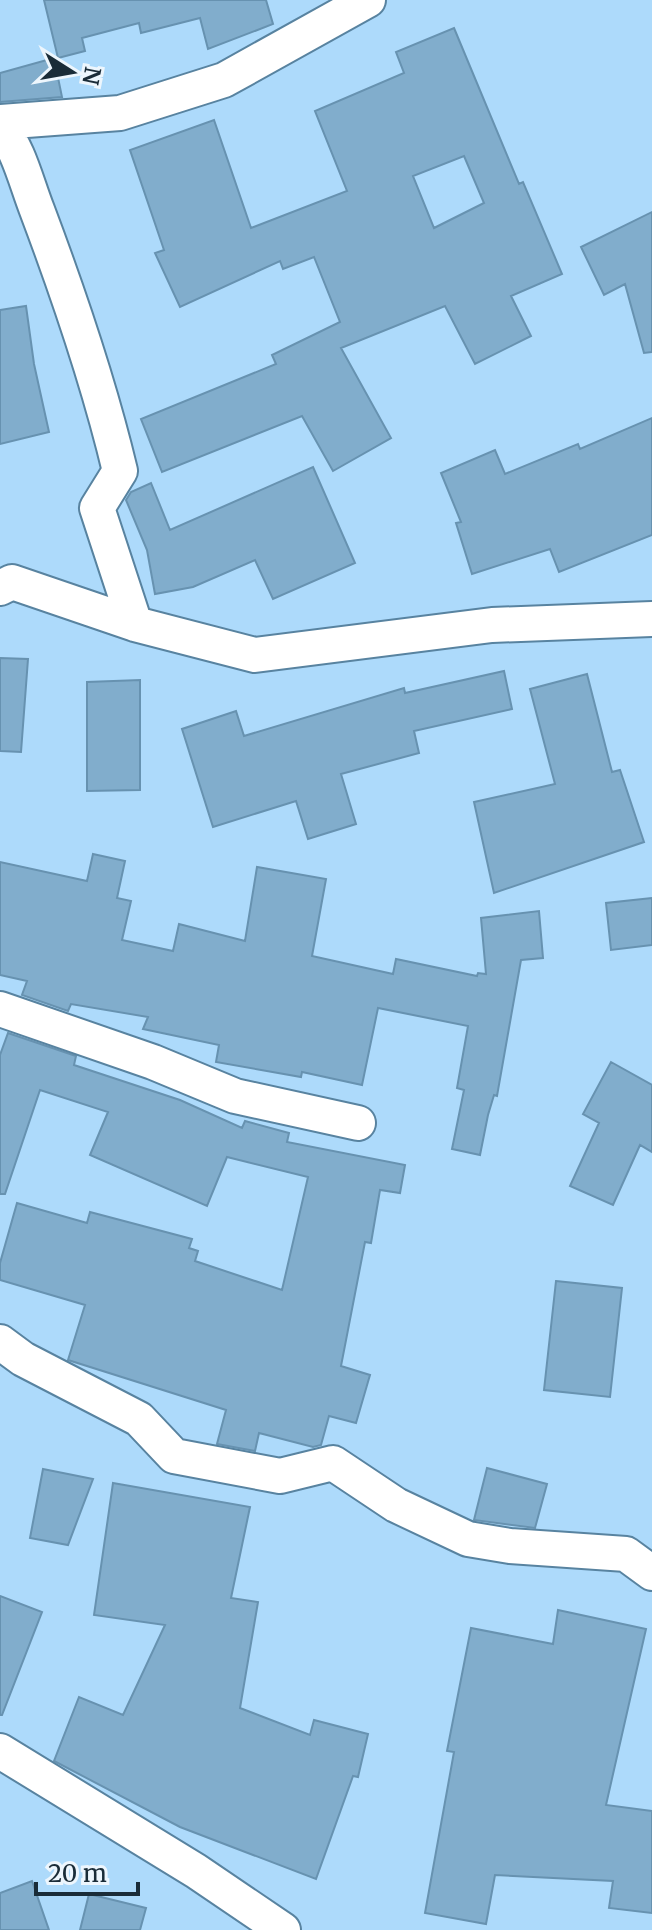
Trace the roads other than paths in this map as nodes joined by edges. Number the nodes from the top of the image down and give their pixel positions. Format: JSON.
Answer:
{"nodes":[{"id":1,"x":368,"y":0,"type":"edge"},
{"id":2,"x":0,"y":124,"type":"edge"},
{"id":3,"x":0,"y":588,"type":"edge"},
{"id":4,"x":652,"y":619,"type":"edge"},
{"id":5,"x":135,"y":624,"type":"junction"},
{"id":6,"x":0,"y":1009,"type":"edge"},
{"id":7,"x":358,"y":1123,"type":"dead end"},
{"id":8,"x":0,"y":1342,"type":"edge"},
{"id":9,"x":652,"y":1573,"type":"edge"},
{"id":10,"x":0,"y":1751,"type":"edge"},
{"id":11,"x":283,"y":1930,"type":"edge"}],
"edges":[{"from":1,"to":2,"type":"street"},
{"from":2,"to":5,"type":"street"},
{"from":3,"to":5,"type":"street"},
{"from":4,"to":5,"type":"street"},
{"from":6,"to":7,"type":"street"},
{"from":8,"to":9,"type":"street"},
{"from":10,"to":11,"type":"street"}]}
